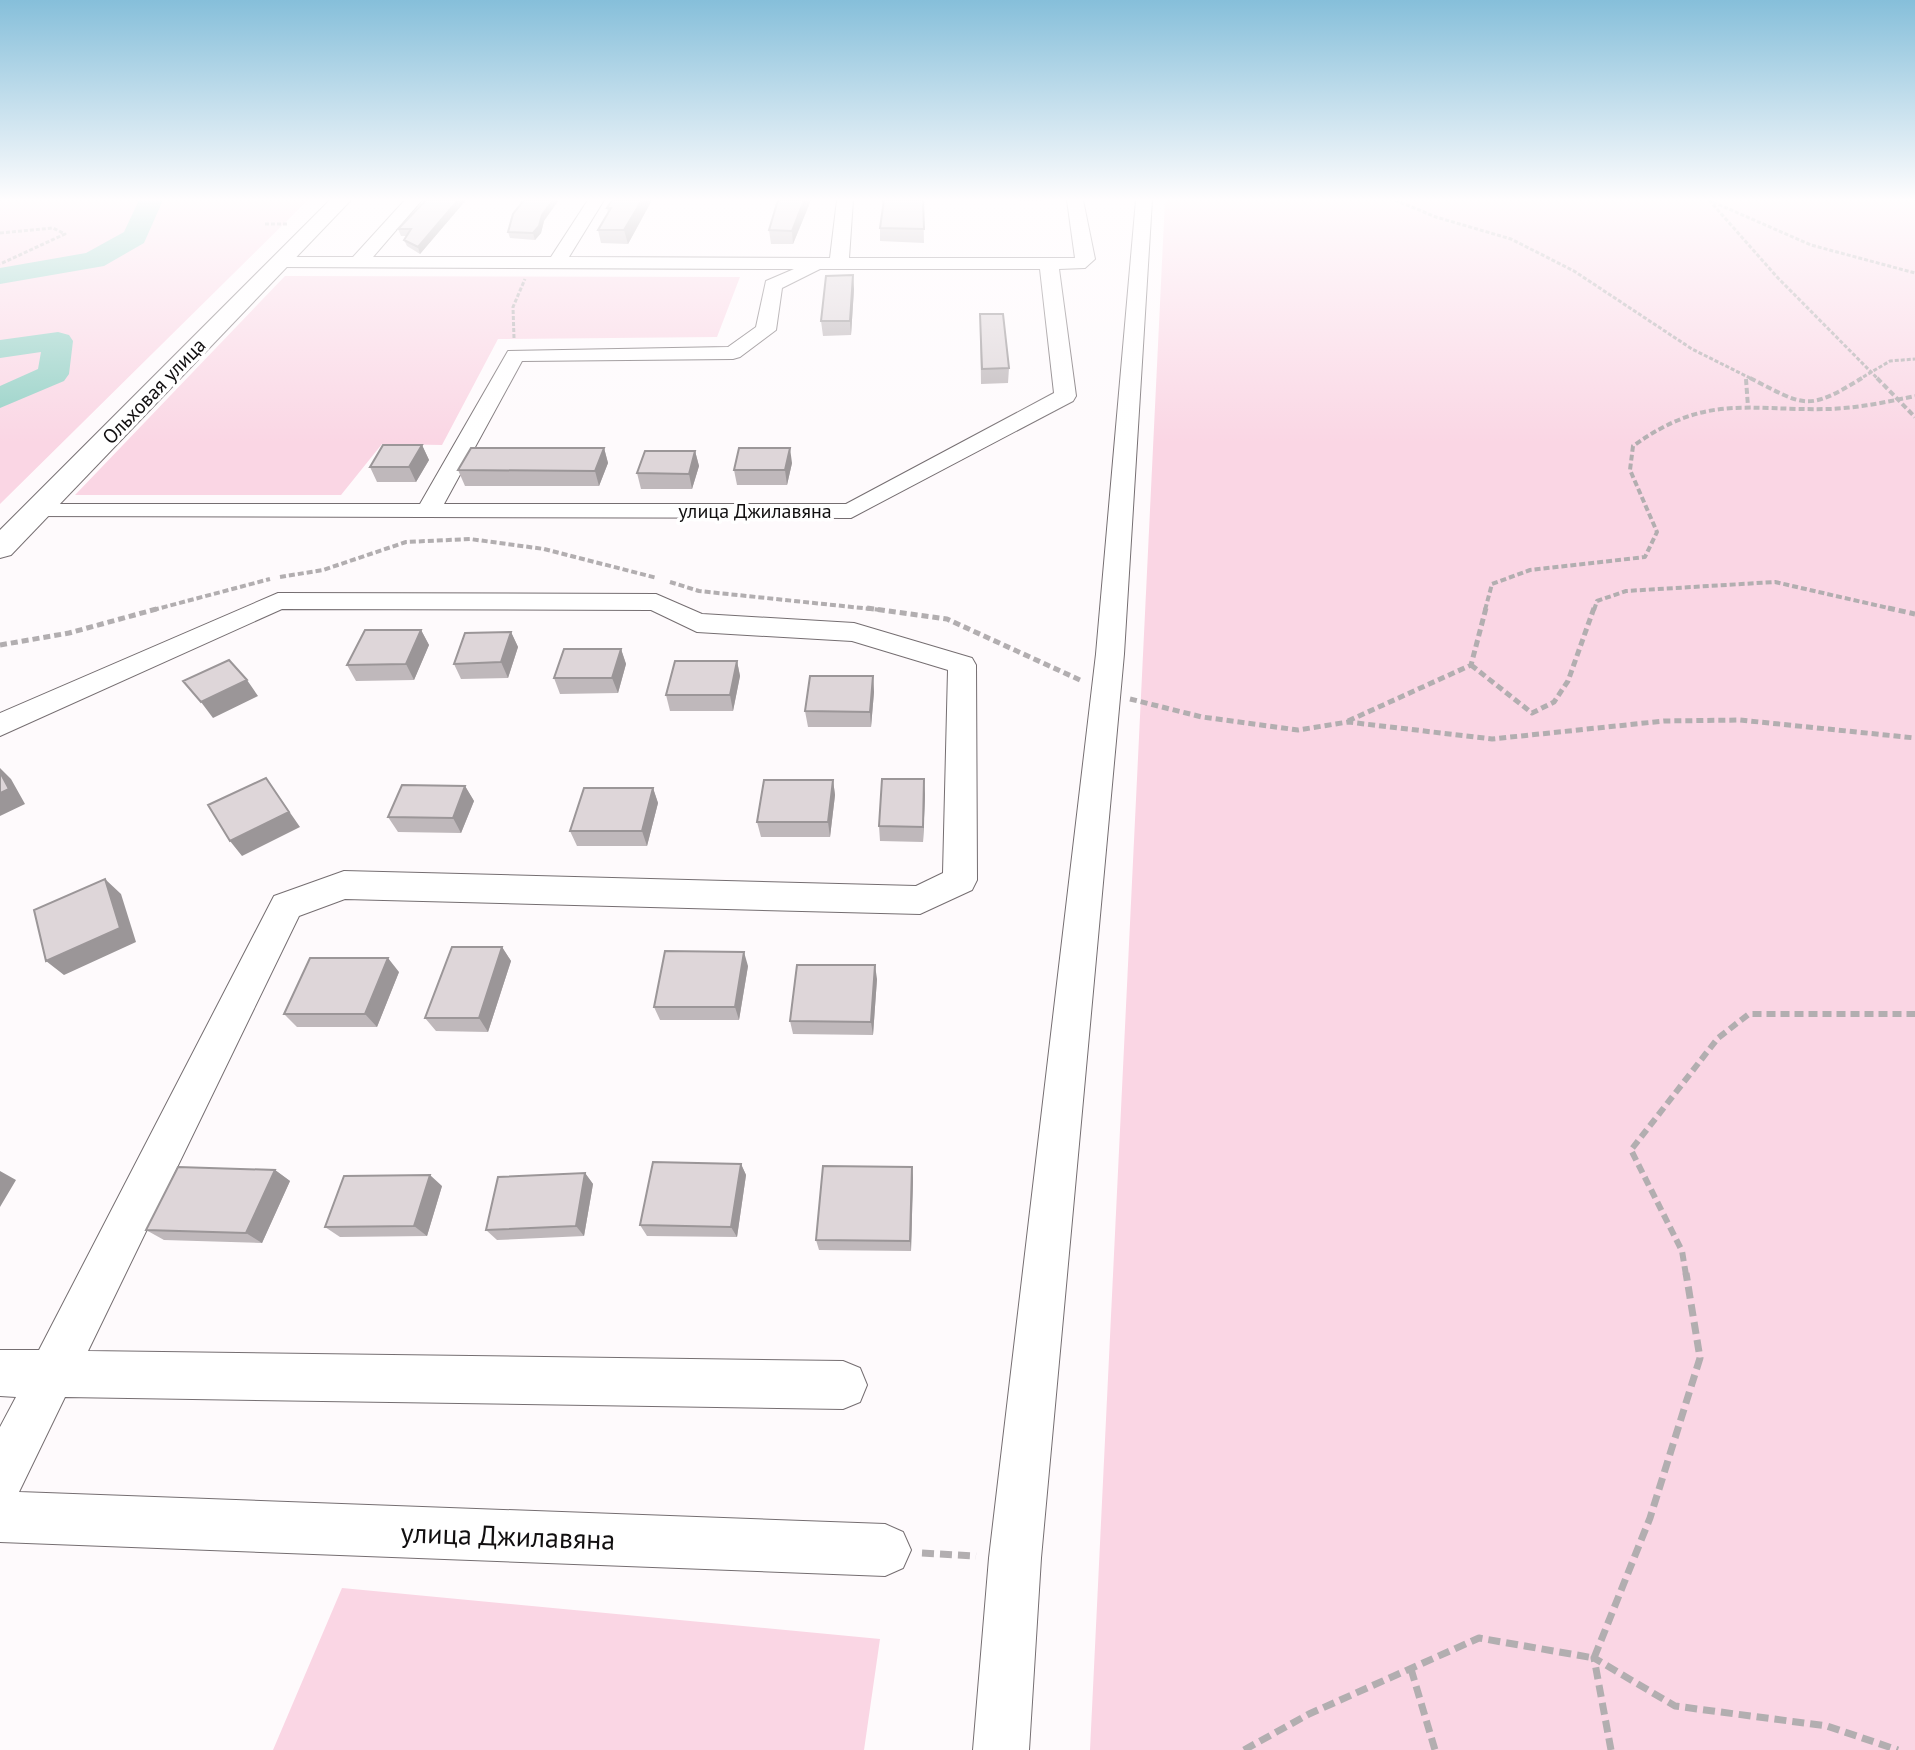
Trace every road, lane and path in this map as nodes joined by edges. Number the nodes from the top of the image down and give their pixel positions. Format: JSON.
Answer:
{"nodes":[{"id":1,"x":261,"y":282,"type":"edge"},
{"id":2,"x":523,"y":282,"type":"edge"},
{"id":3,"x":782,"y":282,"type":"edge"},
{"id":4,"x":1051,"y":282,"type":"edge"},
{"id":5,"x":1138,"y":282,"type":"edge"},
{"id":6,"x":1590,"y":282,"type":"edge"},
{"id":7,"x":1782,"y":282,"type":"edge"},
{"id":8,"x":515,"y":355,"type":"junction"},
{"id":9,"x":1915,"y":359,"type":"edge"},
{"id":10,"x":1871,"y":374,"type":"junction"},
{"id":11,"x":1746,"y":378,"type":"junction"},
{"id":12,"x":1915,"y":396,"type":"edge"},
{"id":13,"x":1898,"y":400,"type":"junction"},
{"id":14,"x":1748,"y":407,"type":"junction"},
{"id":15,"x":1915,"y":417,"type":"edge"},
{"id":16,"x":37,"y":511,"type":"junction"},
{"id":17,"x":428,"y":511,"type":"junction"},
{"id":18,"x":0,"y":548,"type":"edge"},
{"id":19,"x":1915,"y":614,"type":"edge"},
{"id":20,"x":1471,"y":665,"type":"junction"},
{"id":21,"x":1348,"y":722,"type":"dead end"},
{"id":22,"x":0,"y":725,"type":"edge"},
{"id":23,"x":1915,"y":1014,"type":"edge"},
{"id":24,"x":0,"y":1373,"type":"edge"},
{"id":25,"x":54,"y":1375,"type":"junction"},
{"id":26,"x":843,"y":1385,"type":"dead end"},
{"id":27,"x":0,"y":1478,"type":"edge"},
{"id":28,"x":0,"y":1517,"type":"edge"},
{"id":29,"x":885,"y":1550,"type":"joint"},
{"id":30,"x":1015,"y":1558,"type":"junction"},
{"id":31,"x":1594,"y":1658,"type":"junction"},
{"id":32,"x":1411,"y":1669,"type":"junction"},
{"id":33,"x":1001,"y":1750,"type":"edge"},
{"id":34,"x":1244,"y":1750,"type":"edge"},
{"id":35,"x":1435,"y":1750,"type":"edge"},
{"id":36,"x":1611,"y":1750,"type":"edge"},
{"id":37,"x":1898,"y":1750,"type":"edge"}],
"edges":[{"from":1,"to":16,"type":"main road","name":"Ольховая улица"},
{"from":2,"to":8,"type":"path"},
{"from":3,"to":8,"type":"street"},
{"from":4,"to":17,"type":"street","name":"улица Джилавяна"},
{"from":5,"to":30,"type":"street"},
{"from":6,"to":11,"type":"path"},
{"from":7,"to":10,"type":"path"},
{"from":8,"to":17,"type":"street"},
{"from":9,"to":10,"type":"path"},
{"from":10,"to":11,"type":"path"},
{"from":10,"to":13,"type":"path"},
{"from":11,"to":14,"type":"path"},
{"from":12,"to":13,"type":"path"},
{"from":13,"to":14,"type":"path"},
{"from":13,"to":15,"type":"path"},
{"from":14,"to":20,"type":"path"},
{"from":16,"to":17,"type":"street","name":"улица Джилавяна"},
{"from":16,"to":18,"type":"main road","name":"Ольховая улица"},
{"from":19,"to":20,"type":"path"},
{"from":20,"to":21,"type":"path"},
{"from":22,"to":25,"type":"street"},
{"from":23,"to":31,"type":"path"},
{"from":24,"to":25,"type":"street"},
{"from":25,"to":26,"type":"street"},
{"from":25,"to":27,"type":"street"},
{"from":28,"to":29,"type":"street","name":"улица Джилавяна"},
{"from":29,"to":30,"type":"path"},
{"from":30,"to":33,"type":"street"},
{"from":31,"to":32,"type":"path"},
{"from":31,"to":36,"type":"path"},
{"from":31,"to":37,"type":"path"},
{"from":32,"to":34,"type":"path"},
{"from":32,"to":35,"type":"path"}]}
